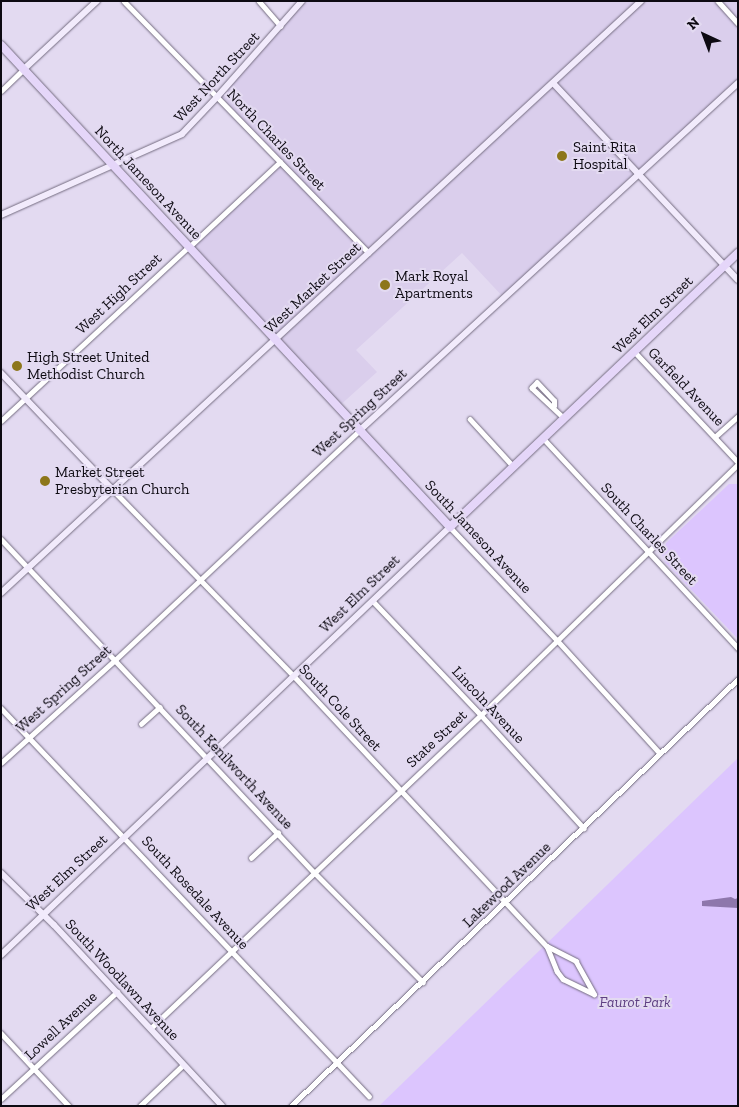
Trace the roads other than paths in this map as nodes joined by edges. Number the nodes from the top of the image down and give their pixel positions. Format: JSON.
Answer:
{"nodes":[{"id":1,"x":97,"y":1,"type":"edge"},
{"id":2,"x":124,"y":1,"type":"edge"},
{"id":3,"x":259,"y":1,"type":"edge"},
{"id":4,"x":302,"y":1,"type":"edge"},
{"id":5,"x":641,"y":1,"type":"edge"},
{"id":6,"x":718,"y":1,"type":"edge"},
{"id":7,"x":738,"y":23,"type":"edge"},
{"id":8,"x":281,"y":26,"type":"junction"},
{"id":9,"x":1,"y":45,"type":"edge"},
{"id":10,"x":24,"y":69,"type":"junction"},
{"id":11,"x":553,"y":83,"type":"junction"},
{"id":12,"x":738,"y":83,"type":"edge"},
{"id":13,"x":1,"y":91,"type":"edge"},
{"id":14,"x":218,"y":97,"type":"junction"},
{"id":15,"x":280,"y":162,"type":"junction"},
{"id":16,"x":113,"y":165,"type":"junction"},
{"id":17,"x":638,"y":175,"type":"junction"},
{"id":18,"x":1,"y":215,"type":"edge"},
{"id":19,"x":188,"y":247,"type":"junction"},
{"id":20,"x":369,"y":253,"type":"junction"},
{"id":21,"x":738,"y":253,"type":"edge"},
{"id":22,"x":725,"y":266,"type":"junction"},
{"id":23,"x":738,"y":280,"type":"edge"},
{"id":24,"x":274,"y":341,"type":"junction"},
{"id":25,"x":635,"y":352,"type":"junction"},
{"id":26,"x":1,"y":373,"type":"edge"},
{"id":27,"x":26,"y":400,"type":"junction"},
{"id":28,"x":554,"y":406,"type":"junction"},
{"id":29,"x":738,"y":416,"type":"edge"},
{"id":30,"x":564,"y":417,"type":"junction"},
{"id":31,"x":470,"y":419,"type":"dead end"},
{"id":32,"x":1,"y":421,"type":"edge"},
{"id":33,"x":359,"y":431,"type":"junction"},
{"id":34,"x":716,"y":436,"type":"junction"},
{"id":35,"x":543,"y":438,"type":"junction"},
{"id":36,"x":738,"y":463,"type":"edge"},
{"id":37,"x":513,"y":466,"type":"junction"},
{"id":38,"x":113,"y":490,"type":"junction"},
{"id":39,"x":450,"y":527,"type":"junction"},
{"id":40,"x":1,"y":539,"type":"edge"},
{"id":41,"x":650,"y":552,"type":"junction"},
{"id":42,"x":28,"y":568,"type":"junction"},
{"id":43,"x":199,"y":580,"type":"junction"},
{"id":44,"x":1,"y":593,"type":"edge"},
{"id":45,"x":373,"y":601,"type":"junction"},
{"id":46,"x":557,"y":640,"type":"junction"},
{"id":47,"x":738,"y":648,"type":"edge"},
{"id":48,"x":115,"y":660,"type":"junction"},
{"id":49,"x":294,"y":676,"type":"junction"},
{"id":50,"x":738,"y":679,"type":"edge"},
{"id":51,"x":160,"y":707,"type":"junction"},
{"id":52,"x":1,"y":708,"type":"edge"},
{"id":53,"x":481,"y":715,"type":"junction"},
{"id":54,"x":141,"y":724,"type":"dead end"},
{"id":55,"x":29,"y":738,"type":"junction"},
{"id":56,"x":660,"y":753,"type":"junction"},
{"id":57,"x":208,"y":758,"type":"junction"},
{"id":58,"x":1,"y":763,"type":"edge"},
{"id":59,"x":400,"y":790,"type":"junction"},
{"id":60,"x":584,"y":828,"type":"junction"},
{"id":61,"x":278,"y":833,"type":"junction"},
{"id":62,"x":125,"y":838,"type":"junction"},
{"id":63,"x":251,"y":858,"type":"dead end"},
{"id":64,"x":314,"y":872,"type":"junction"},
{"id":65,"x":1,"y":873,"type":"edge"},
{"id":66,"x":506,"y":903,"type":"junction"},
{"id":67,"x":42,"y":916,"type":"junction"},
{"id":68,"x":547,"y":946,"type":"junction"},
{"id":69,"x":231,"y":950,"type":"junction"},
{"id":70,"x":1,"y":955,"type":"edge"},
{"id":71,"x":423,"y":982,"type":"junction"},
{"id":72,"x":117,"y":992,"type":"junction"},
{"id":73,"x":151,"y":1028,"type":"junction"},
{"id":74,"x":1,"y":1033,"type":"edge"},
{"id":75,"x":337,"y":1061,"type":"junction"},
{"id":76,"x":184,"y":1065,"type":"junction"},
{"id":77,"x":34,"y":1068,"type":"junction"},
{"id":78,"x":369,"y":1096,"type":"dead end"},
{"id":79,"x":1,"y":1099,"type":"edge"},
{"id":80,"x":68,"y":1106,"type":"edge"},
{"id":81,"x":140,"y":1106,"type":"edge"},
{"id":82,"x":222,"y":1106,"type":"edge"},
{"id":83,"x":291,"y":1106,"type":"edge"}],
"edges":[{"from":1,"to":10,"type":"street"},
{"from":2,"to":14,"type":"street","name":"North Charles Street"},
{"from":3,"to":8,"type":"street"},
{"from":4,"to":8,"type":"street","name":"West North Street"},
{"from":5,"to":11,"type":"street","name":"West Market Street"},
{"from":6,"to":7,"type":"street"},
{"from":8,"to":14,"type":"street","name":"West North Street"},
{"from":9,"to":10,"type":"main road","name":"North Jameson Avenue"},
{"from":10,"to":13,"type":"street"},
{"from":10,"to":16,"type":"main road","name":"North Jameson Avenue"},
{"from":11,"to":17,"type":"street"},
{"from":11,"to":20,"type":"street","name":"West Market Street"},
{"from":12,"to":17,"type":"street","name":"West Spring Street"},
{"from":14,"to":15,"type":"street","name":"North Charles Street"},
{"from":14,"to":16,"type":"street","name":"West North Street"},
{"from":15,"to":19,"type":"street","name":"West High Street"},
{"from":15,"to":20,"type":"street","name":"North Charles Street"},
{"from":16,"to":18,"type":"street","name":"West North Street"},
{"from":16,"to":19,"type":"main road","name":"North Jameson Avenue"},
{"from":17,"to":22,"type":"street"},
{"from":17,"to":33,"type":"street","name":"West Spring Street"},
{"from":19,"to":24,"type":"main road","name":"North Jameson Avenue"},
{"from":19,"to":27,"type":"street","name":"West High Street"},
{"from":20,"to":24,"type":"street","name":"West Market Street"},
{"from":21,"to":22,"type":"main road","name":"West Elm Street"},
{"from":22,"to":23,"type":"street"},
{"from":22,"to":25,"type":"main road","name":"West Elm Street"},
{"from":24,"to":33,"type":"main road","name":"South Jameson Avenue"},
{"from":24,"to":38,"type":"street","name":"West Market Street"},
{"from":25,"to":30,"type":"main road","name":"West Elm Street"},
{"from":25,"to":34,"type":"street","name":"Garfield Avenue"},
{"from":26,"to":27,"type":"street"},
{"from":27,"to":32,"type":"street","name":"West High Street"},
{"from":27,"to":38,"type":"street"},
{"from":28,"to":28,"type":"street"},
{"from":28,"to":30,"type":"street"},
{"from":29,"to":34,"type":"street"},
{"from":30,"to":35,"type":"main road","name":"West Elm Street"},
{"from":31,"to":37,"type":"street"},
{"from":33,"to":39,"type":"main road","name":"South Jameson Avenue"},
{"from":33,"to":43,"type":"street","name":"West Spring Street"},
{"from":34,"to":36,"type":"street","name":"Garfield Avenue"},
{"from":35,"to":37,"type":"main road","name":"West Elm Street"},
{"from":35,"to":41,"type":"street","name":"South Charles Street"},
{"from":36,"to":41,"type":"street","name":"State Street"},
{"from":37,"to":39,"type":"main road","name":"West Elm Street"},
{"from":38,"to":42,"type":"street","name":"West Market Street"},
{"from":38,"to":43,"type":"street","name":"South Cole Street"},
{"from":39,"to":45,"type":"street","name":"West Elm Street"},
{"from":39,"to":46,"type":"street","name":"South Jameson Avenue"},
{"from":40,"to":42,"type":"street","name":"South Kenilworth Avenue"},
{"from":41,"to":46,"type":"street","name":"State Street"},
{"from":41,"to":47,"type":"street","name":"South Charles Street"},
{"from":42,"to":44,"type":"street","name":"West Market Street"},
{"from":42,"to":48,"type":"street","name":"South Kenilworth Avenue"},
{"from":43,"to":48,"type":"street","name":"West Spring Street"},
{"from":43,"to":49,"type":"street","name":"South Cole Street"},
{"from":45,"to":49,"type":"street","name":"West Elm Street"},
{"from":45,"to":53,"type":"street","name":"Lincoln Avenue"},
{"from":46,"to":53,"type":"street","name":"State Street"},
{"from":46,"to":56,"type":"street","name":"South Jameson Avenue"},
{"from":48,"to":51,"type":"street","name":"South Kenilworth Avenue"},
{"from":48,"to":55,"type":"street","name":"West Spring Street"},
{"from":49,"to":57,"type":"street","name":"West Elm Street"},
{"from":49,"to":59,"type":"street","name":"South Cole Street"},
{"from":50,"to":56,"type":"street","name":"Lakewood Avenue"},
{"from":51,"to":54,"type":"street"},
{"from":51,"to":57,"type":"street","name":"South Kenilworth Avenue"},
{"from":52,"to":55,"type":"street","name":"South Rosedale Avenue"},
{"from":53,"to":59,"type":"street","name":"State Street"},
{"from":53,"to":60,"type":"street","name":"Lincoln Avenue"},
{"from":55,"to":58,"type":"street","name":"West Spring Street"},
{"from":55,"to":62,"type":"street","name":"South Rosedale Avenue"},
{"from":56,"to":60,"type":"street","name":"Lakewood Avenue"},
{"from":57,"to":61,"type":"street","name":"South Kenilworth Avenue"},
{"from":57,"to":62,"type":"street","name":"West Elm Street"},
{"from":59,"to":64,"type":"street","name":"State Street"},
{"from":59,"to":66,"type":"street","name":"South Cole Street"},
{"from":60,"to":66,"type":"street","name":"Lakewood Avenue"},
{"from":61,"to":63,"type":"street"},
{"from":61,"to":64,"type":"street","name":"South Kenilworth Avenue"},
{"from":62,"to":67,"type":"street","name":"West Elm Street"},
{"from":62,"to":69,"type":"street","name":"South Rosedale Avenue"},
{"from":64,"to":69,"type":"street","name":"State Street"},
{"from":64,"to":71,"type":"street","name":"South Kenilworth Avenue"},
{"from":65,"to":67,"type":"street","name":"South Woodlawn Avenue"},
{"from":66,"to":68,"type":"street","name":"South Cole Street"},
{"from":66,"to":71,"type":"street","name":"Lakewood Avenue"},
{"from":67,"to":70,"type":"street","name":"West Elm Street"},
{"from":67,"to":72,"type":"street","name":"South Woodlawn Avenue"},
{"from":68,"to":68,"type":"street","name":"South Cole Street"},
{"from":69,"to":73,"type":"street","name":"State Street"},
{"from":69,"to":75,"type":"street","name":"South Rosedale Avenue"},
{"from":71,"to":75,"type":"street","name":"Lakewood Avenue"},
{"from":72,"to":73,"type":"street","name":"South Woodlawn Avenue"},
{"from":72,"to":77,"type":"street","name":"Lowell Avenue"},
{"from":73,"to":76,"type":"street","name":"South Woodlawn Avenue"},
{"from":74,"to":77,"type":"street"},
{"from":75,"to":78,"type":"street","name":"South Rosedale Avenue"},
{"from":75,"to":83,"type":"street","name":"Lakewood Avenue"},
{"from":76,"to":81,"type":"street"},
{"from":76,"to":82,"type":"street","name":"South Woodlawn Avenue"},
{"from":77,"to":79,"type":"street","name":"Lowell Avenue"},
{"from":77,"to":80,"type":"street"}]}
